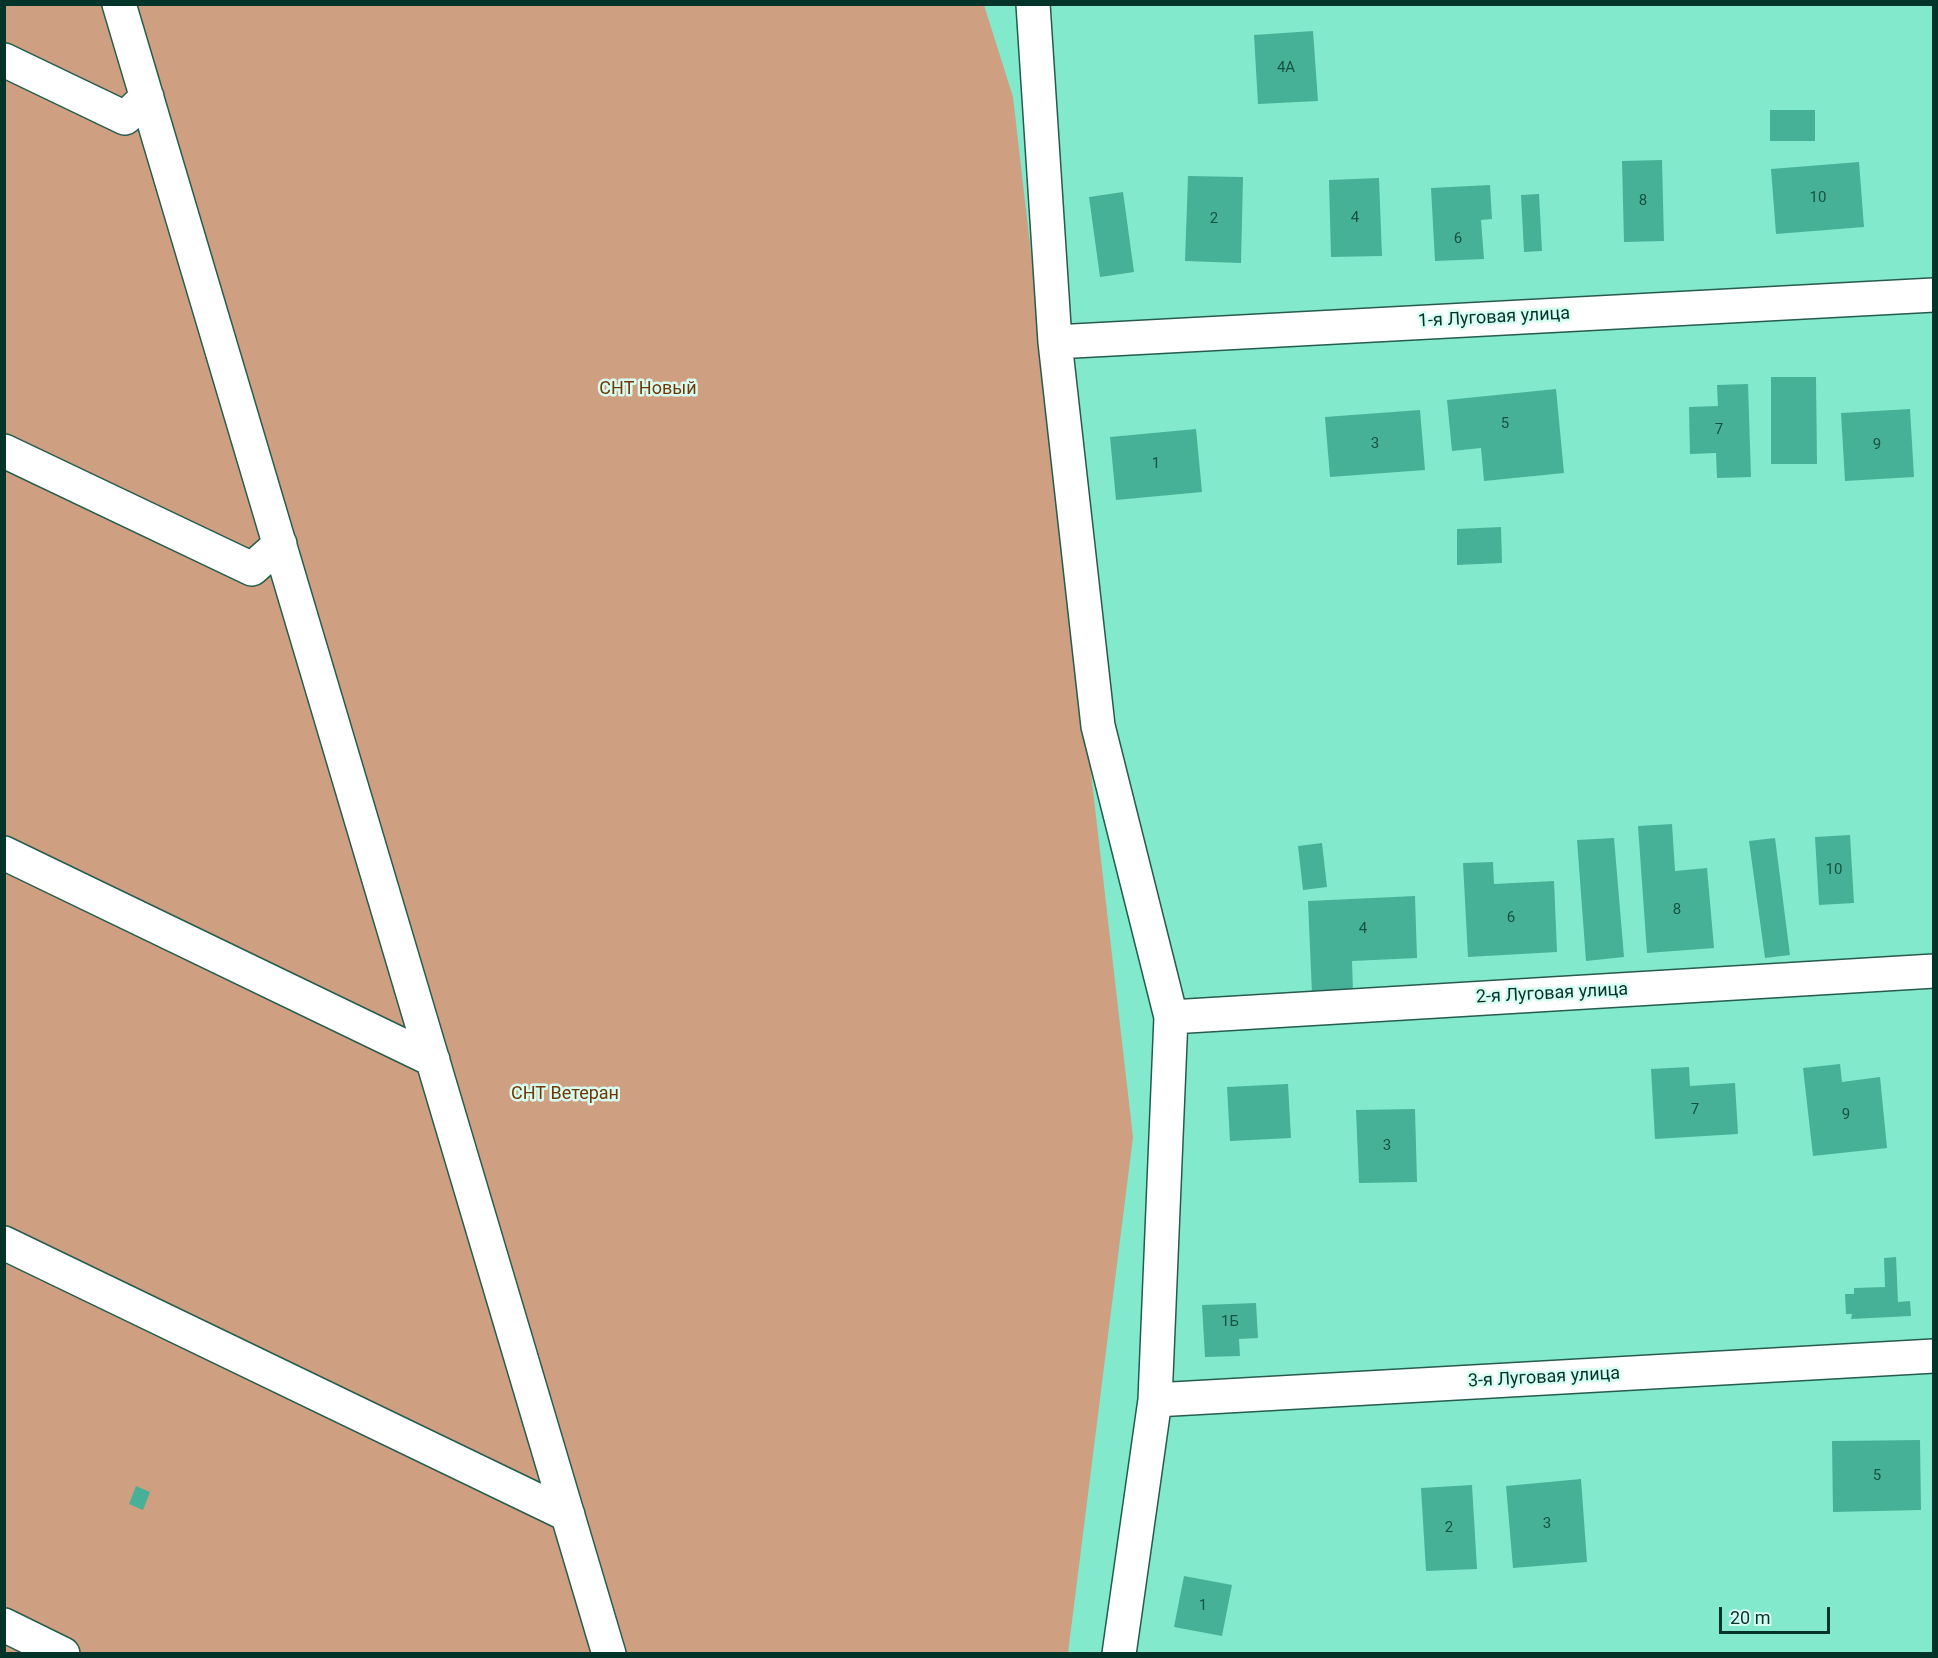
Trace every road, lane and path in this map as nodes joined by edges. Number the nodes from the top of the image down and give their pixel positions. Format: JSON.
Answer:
{"nodes":[{"id":1,"x":119,"y":4,"type":"edge"},
{"id":2,"x":1033,"y":4,"type":"edge"},
{"id":3,"x":4,"y":60,"type":"edge"},
{"id":4,"x":147,"y":97,"type":"junction"},
{"id":5,"x":1934,"y":295,"type":"edge"},
{"id":6,"x":1055,"y":342,"type":"junction"},
{"id":7,"x":4,"y":451,"type":"edge"},
{"id":8,"x":280,"y":544,"type":"junction"},
{"id":9,"x":4,"y":853,"type":"edge"},
{"id":10,"x":1934,"y":971,"type":"edge"},
{"id":11,"x":1171,"y":1017,"type":"junction"},
{"id":12,"x":433,"y":1060,"type":"junction"},
{"id":13,"x":4,"y":1243,"type":"edge"},
{"id":14,"x":1934,"y":1356,"type":"edge"},
{"id":15,"x":1155,"y":1400,"type":"junction"},
{"id":16,"x":568,"y":1515,"type":"junction"},
{"id":17,"x":4,"y":1625,"type":"edge"},
{"id":18,"x":63,"y":1653,"type":"edge"},
{"id":19,"x":609,"y":1653,"type":"edge"},
{"id":20,"x":1119,"y":1653,"type":"edge"}],
"edges":[{"from":1,"to":4,"type":"street"},
{"from":2,"to":6,"type":"street"},
{"from":3,"to":4,"type":"street"},
{"from":4,"to":8,"type":"street"},
{"from":5,"to":6,"type":"street","name":"1-я Луговая улица"},
{"from":6,"to":11,"type":"street"},
{"from":7,"to":8,"type":"street"},
{"from":8,"to":12,"type":"street"},
{"from":9,"to":12,"type":"street"},
{"from":10,"to":11,"type":"street","name":"2-я Луговая улица"},
{"from":11,"to":15,"type":"street"},
{"from":12,"to":16,"type":"street"},
{"from":13,"to":16,"type":"street"},
{"from":14,"to":15,"type":"street","name":"3-я Луговая улица"},
{"from":15,"to":20,"type":"street"},
{"from":16,"to":19,"type":"street"},
{"from":17,"to":18,"type":"street"}]}
